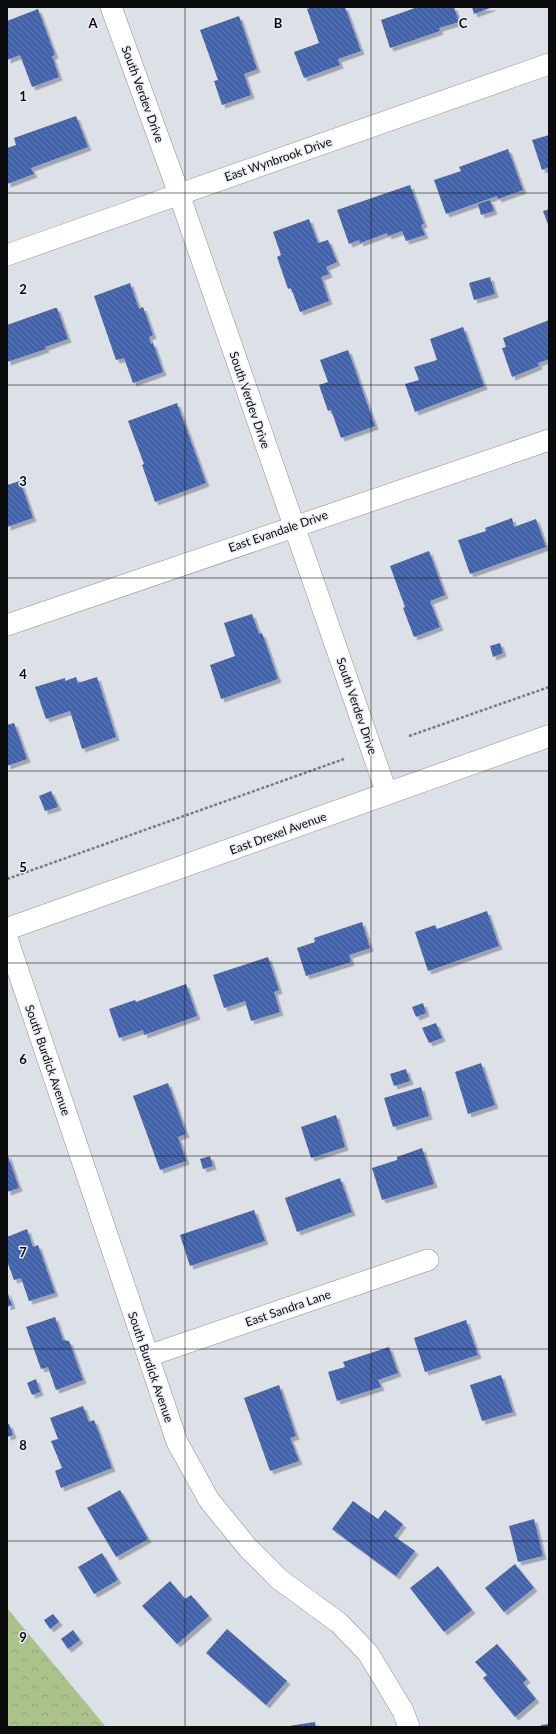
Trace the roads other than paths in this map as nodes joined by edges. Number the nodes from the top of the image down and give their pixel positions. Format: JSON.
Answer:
{"nodes":[{"id":1,"x":111,"y":7,"type":"edge"},
{"id":2,"x":549,"y":64,"type":"edge"},
{"id":3,"x":179,"y":194,"type":"junction"},
{"id":4,"x":7,"y":255,"type":"edge"},
{"id":5,"x":549,"y":440,"type":"edge"},
{"id":6,"x":294,"y":526,"type":"junction"},
{"id":7,"x":7,"y":625,"type":"edge"},
{"id":8,"x":549,"y":736,"type":"edge"},
{"id":9,"x":387,"y":794,"type":"junction"},
{"id":10,"x":7,"y":929,"type":"edge"},
{"id":11,"x":7,"y":938,"type":"edge"},
{"id":12,"x":428,"y":1260,"type":"dead end"},
{"id":13,"x":148,"y":1356,"type":"junction"},
{"id":14,"x":409,"y":1727,"type":"edge"}],
"edges":[{"from":1,"to":3,"type":"street","name":"South Verdev Drive"},
{"from":2,"to":3,"type":"street","name":"East Wynbrook Drive"},
{"from":3,"to":4,"type":"street","name":"East Wynbrook Drive"},
{"from":3,"to":6,"type":"street","name":"South Verdev Drive"},
{"from":5,"to":6,"type":"street","name":"East Evandale Drive"},
{"from":6,"to":7,"type":"street","name":"East Evandale Drive"},
{"from":6,"to":9,"type":"street","name":"South Verdev Drive"},
{"from":8,"to":9,"type":"street","name":"East Drexel Avenue"},
{"from":9,"to":10,"type":"street","name":"East Drexel Avenue"},
{"from":11,"to":13,"type":"street","name":"South Burdick Avenue"},
{"from":12,"to":13,"type":"street","name":"East Sandra Lane"},
{"from":13,"to":14,"type":"street","name":"South Burdick Avenue"}]}
